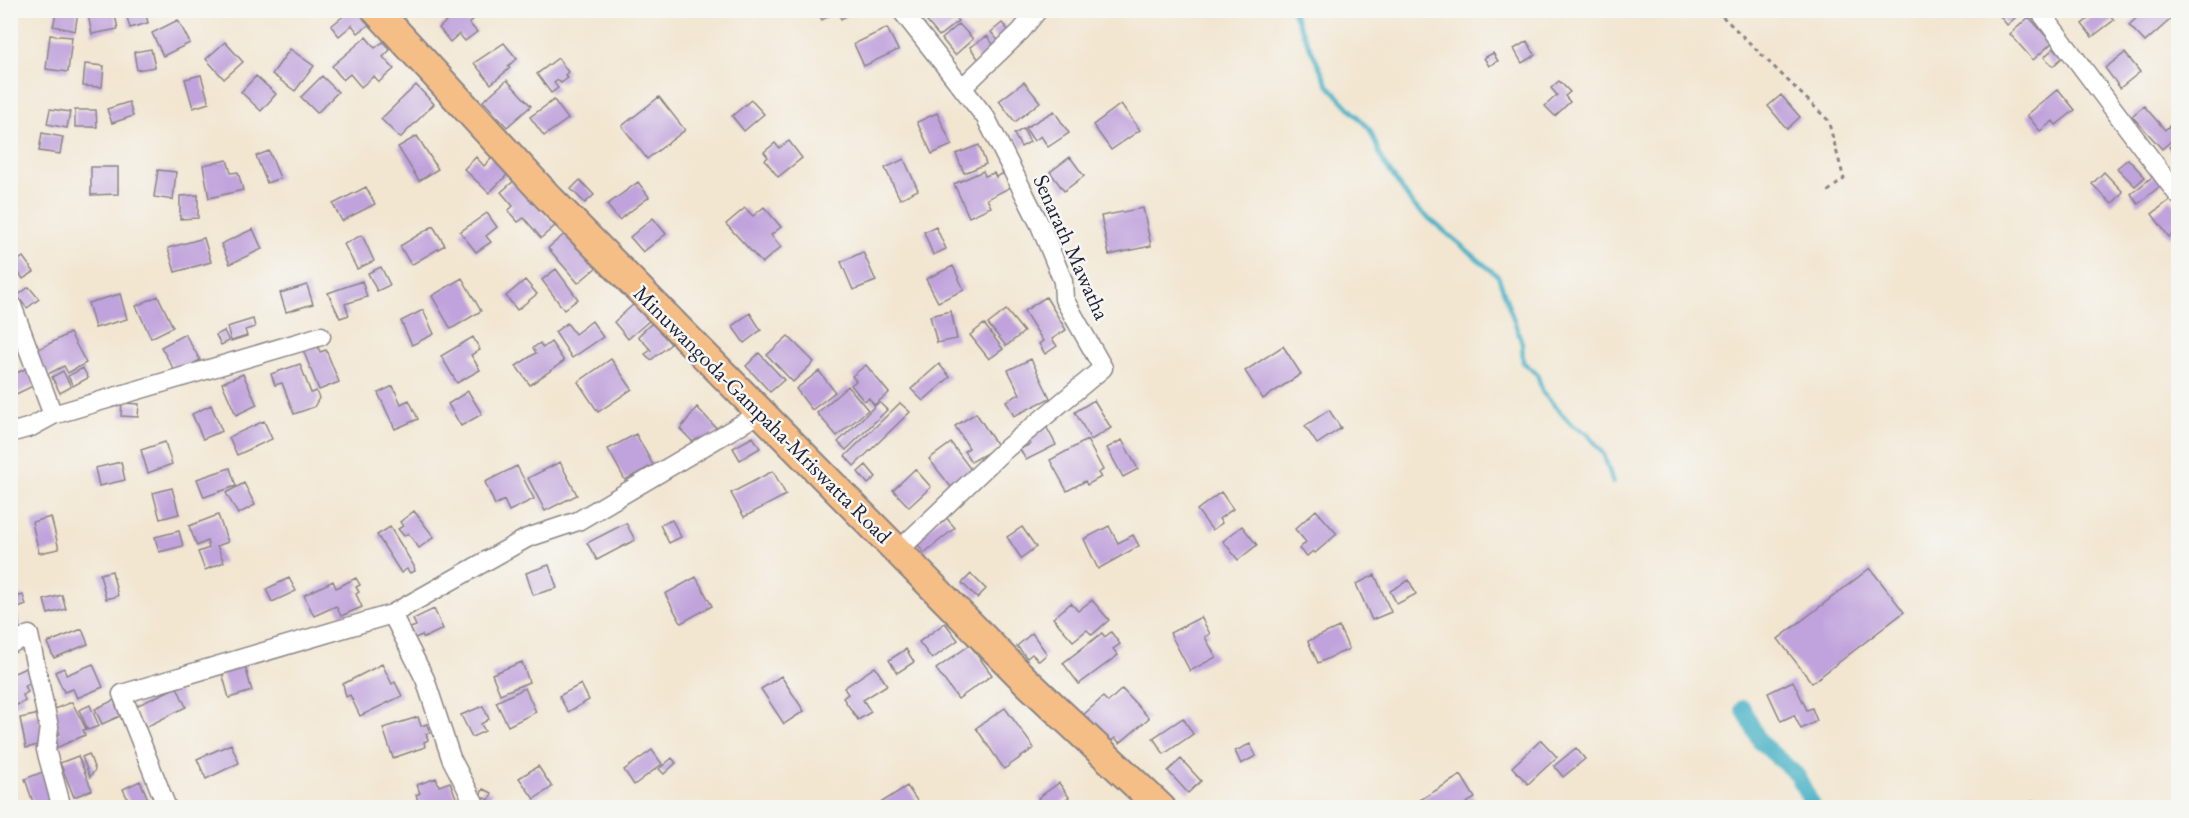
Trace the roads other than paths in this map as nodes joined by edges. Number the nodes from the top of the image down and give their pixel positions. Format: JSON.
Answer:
{"nodes":[{"id":1,"x":376,"y":10,"type":"edge"},
{"id":2,"x":901,"y":10,"type":"edge"},
{"id":3,"x":1038,"y":10,"type":"edge"},
{"id":4,"x":2039,"y":10,"type":"edge"},
{"id":5,"x":963,"y":87,"type":"junction"},
{"id":6,"x":2178,"y":195,"type":"edge"},
{"id":7,"x":10,"y":303,"type":"edge"},
{"id":8,"x":321,"y":336,"type":"dead end"},
{"id":9,"x":762,"y":412,"type":"junction"},
{"id":10,"x":53,"y":415,"type":"junction"},
{"id":11,"x":10,"y":433,"type":"edge"},
{"id":12,"x":898,"y":551,"type":"junction"},
{"id":13,"x":392,"y":614,"type":"junction"},
{"id":14,"x":10,"y":644,"type":"edge"},
{"id":15,"x":469,"y":805,"type":"edge"},
{"id":16,"x":62,"y":807,"type":"edge"},
{"id":17,"x":167,"y":807,"type":"edge"},
{"id":18,"x":1161,"y":807,"type":"edge"}],
"edges":[{"from":1,"to":9,"type":"main road","name":"Minuwangoda-Gampaha-Mriswatta Road"},
{"from":2,"to":5,"type":"street","name":"Senarath Mawatha"},
{"from":3,"to":5,"type":"street"},
{"from":4,"to":6,"type":"street"},
{"from":5,"to":12,"type":"street","name":"Senarath Mawatha"},
{"from":7,"to":10,"type":"street"},
{"from":8,"to":10,"type":"street"},
{"from":9,"to":12,"type":"main road","name":"Minuwangoda-Gampaha-Mriswatta Road"},
{"from":9,"to":13,"type":"street"},
{"from":10,"to":11,"type":"street"},
{"from":12,"to":18,"type":"main road","name":"Minuwangoda-Gampaha-Mriswatta Road"},
{"from":13,"to":15,"type":"street"},
{"from":13,"to":17,"type":"street"},
{"from":14,"to":16,"type":"street"}]}
